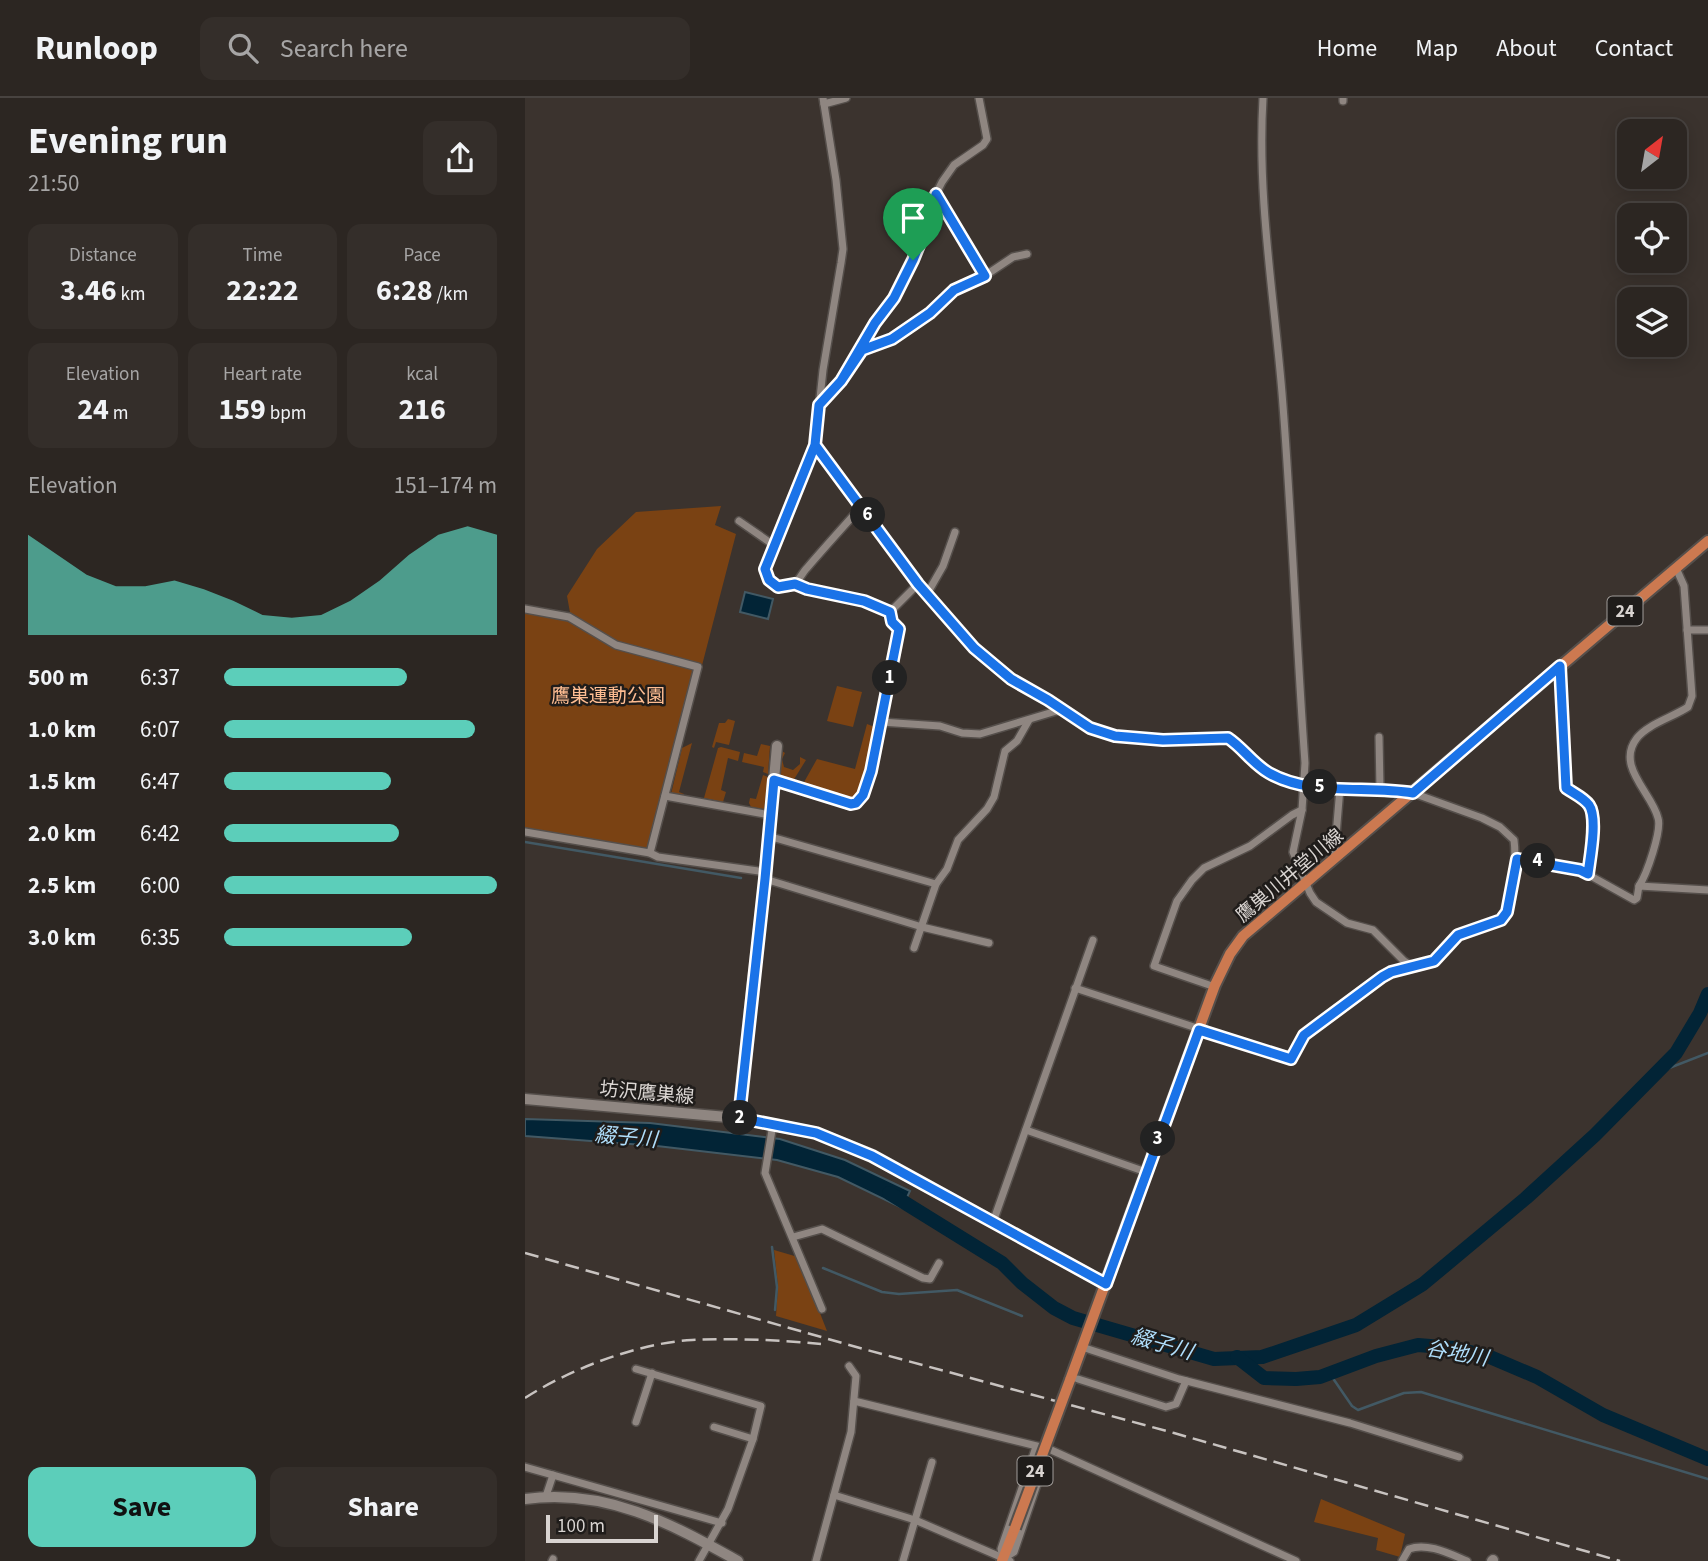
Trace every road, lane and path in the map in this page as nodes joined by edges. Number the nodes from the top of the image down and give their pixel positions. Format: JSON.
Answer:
{"nodes":[{"id":1,"x":846,"y":98,"type":"edge"},
{"id":2,"x":979,"y":98,"type":"edge"},
{"id":3,"x":1263,"y":98,"type":"edge"},
{"id":4,"x":823,"y":101,"type":"edge"},
{"id":5,"x":936,"y":194,"type":"junction"},
{"id":6,"x":1027,"y":254,"type":"dead end"},
{"id":7,"x":985,"y":276,"type":"junction"},
{"id":8,"x":862,"y":350,"type":"junction"},
{"id":9,"x":819,"y":405,"type":"junction"},
{"id":10,"x":815,"y":445,"type":"junction"},
{"id":11,"x":862,"y":506,"type":"junction"},
{"id":12,"x":739,"y":521,"type":"dead end"},
{"id":13,"x":955,"y":532,"type":"dead end"},
{"id":14,"x":1708,"y":541,"type":"edge"},
{"id":15,"x":775,"y":546,"type":"junction"},
{"id":16,"x":1676,"y":568,"type":"junction"},
{"id":17,"x":795,"y":584,"type":"junction"},
{"id":18,"x":918,"y":584,"type":"junction"},
{"id":19,"x":927,"y":594,"type":"junction"},
{"id":20,"x":525,"y":609,"type":"edge"},
{"id":21,"x":890,"y":612,"type":"junction"},
{"id":22,"x":1687,"y":630,"type":"junction"},
{"id":23,"x":1708,"y":630,"type":"edge"},
{"id":24,"x":1560,"y":666,"type":"junction"},
{"id":25,"x":1063,"y":709,"type":"junction"},
{"id":26,"x":1029,"y":720,"type":"junction"},
{"id":27,"x":881,"y":722,"type":"junction"},
{"id":28,"x":1379,"y":737,"type":"dead end"},
{"id":29,"x":777,"y":746,"type":"dead end"},
{"id":30,"x":774,"y":780,"type":"junction"},
{"id":31,"x":1305,"y":786,"type":"junction"},
{"id":32,"x":1341,"y":788,"type":"junction"},
{"id":33,"x":1380,"y":788,"type":"junction"},
{"id":34,"x":1413,"y":793,"type":"junction"},
{"id":35,"x":665,"y":796,"type":"junction"},
{"id":36,"x":1302,"y":810,"type":"junction"},
{"id":37,"x":770,"y":815,"type":"junction"},
{"id":38,"x":525,"y":832,"type":"edge"},
{"id":39,"x":768,"y":836,"type":"junction"},
{"id":40,"x":650,"y":853,"type":"junction"},
{"id":41,"x":1334,"y":859,"type":"junction"},
{"id":42,"x":1517,"y":859,"type":"junction"},
{"id":43,"x":1588,"y":874,"type":"junction"},
{"id":44,"x":765,"y":876,"type":"junction"},
{"id":45,"x":1305,"y":883,"type":"junction"},
{"id":46,"x":936,"y":884,"type":"junction"},
{"id":47,"x":1639,"y":886,"type":"junction"},
{"id":48,"x":1708,"y":890,"type":"edge"},
{"id":49,"x":922,"y":927,"type":"junction"},
{"id":50,"x":1093,"y":940,"type":"dead end"},
{"id":51,"x":989,"y":943,"type":"dead end"},
{"id":52,"x":914,"y":948,"type":"dead end"},
{"id":53,"x":1413,"y":967,"type":"junction"},
{"id":54,"x":1215,"y":987,"type":"junction"},
{"id":55,"x":1075,"y":988,"type":"junction"},
{"id":56,"x":1199,"y":1030,"type":"junction"},
{"id":57,"x":525,"y":1099,"type":"edge"},
{"id":58,"x":739,"y":1118,"type":"junction"},
{"id":59,"x":773,"y":1127,"type":"junction"},
{"id":60,"x":1027,"y":1130,"type":"junction"},
{"id":61,"x":1146,"y":1172,"type":"junction"},
{"id":62,"x":993,"y":1222,"type":"junction"},
{"id":63,"x":793,"y":1237,"type":"junction"},
{"id":64,"x":939,"y":1263,"type":"dead end"},
{"id":65,"x":1106,"y":1284,"type":"junction"},
{"id":66,"x":822,"y":1309,"type":"dead end"},
{"id":67,"x":1083,"y":1344,"type":"junction"},
{"id":68,"x":849,"y":1366,"type":"dead end"},
{"id":69,"x":636,"y":1369,"type":"dead end"},
{"id":70,"x":652,"y":1373,"type":"junction"},
{"id":71,"x":1074,"y":1379,"type":"junction"},
{"id":72,"x":1186,"y":1381,"type":"junction"},
{"id":73,"x":854,"y":1401,"type":"junction"},
{"id":74,"x":636,"y":1422,"type":"dead end"},
{"id":75,"x":714,"y":1427,"type":"dead end"},
{"id":76,"x":753,"y":1439,"type":"junction"},
{"id":77,"x":1036,"y":1447,"type":"junction"},
{"id":78,"x":1049,"y":1449,"type":"junction"},
{"id":79,"x":1459,"y":1457,"type":"dead end"},
{"id":80,"x":932,"y":1462,"type":"dead end"},
{"id":81,"x":525,"y":1467,"type":"edge"},
{"id":82,"x":553,"y":1475,"type":"junction"},
{"id":83,"x":834,"y":1495,"type":"junction"},
{"id":84,"x":546,"y":1496,"type":"junction"},
{"id":85,"x":525,"y":1499,"type":"edge"},
{"id":86,"x":915,"y":1520,"type":"junction"},
{"id":87,"x":722,"y":1523,"type":"junction"},
{"id":88,"x":708,"y":1544,"type":"junction"},
{"id":89,"x":1005,"y":1560,"type":"edge"},
{"id":90,"x":699,"y":1561,"type":"edge"},
{"id":91,"x":738,"y":1561,"type":"edge"},
{"id":92,"x":816,"y":1561,"type":"edge"},
{"id":93,"x":903,"y":1561,"type":"edge"},
{"id":94,"x":1296,"y":1561,"type":"edge"},
{"id":95,"x":1402,"y":1561,"type":"edge"},
{"id":96,"x":1467,"y":1561,"type":"edge"}],
"edges":[{"from":1,"to":4,"type":"street"},
{"from":2,"to":5,"type":"street"},
{"from":3,"to":31,"type":"street"},
{"from":4,"to":9,"type":"street"},
{"from":5,"to":7,"type":"street"},
{"from":5,"to":8,"type":"street"},
{"from":6,"to":7,"type":"street"},
{"from":7,"to":8,"type":"street"},
{"from":8,"to":9,"type":"street"},
{"from":9,"to":10,"type":"street"},
{"from":10,"to":11,"type":"street"},
{"from":10,"to":15,"type":"street"},
{"from":11,"to":17,"type":"street"},
{"from":11,"to":18,"type":"street"},
{"from":12,"to":15,"type":"street"},
{"from":13,"to":19,"type":"street"},
{"from":14,"to":16,"type":"main road","name":"鷹巣川井堂川線","number":"24"},
{"from":15,"to":17,"type":"street"},
{"from":16,"to":22,"type":"street"},
{"from":16,"to":24,"type":"main road","name":"鷹巣川井堂川線","number":"24"},
{"from":17,"to":21,"type":"street"},
{"from":18,"to":19,"type":"street"},
{"from":18,"to":21,"type":"street"},
{"from":19,"to":25,"type":"street"},
{"from":20,"to":35,"type":"street"},
{"from":21,"to":27,"type":"street"},
{"from":22,"to":23,"type":"street"},
{"from":22,"to":47,"type":"street"},
{"from":24,"to":34,"type":"main road","name":"鷹巣川井堂川線","number":"24"},
{"from":24,"to":43,"type":"street"},
{"from":25,"to":26,"type":"street"},
{"from":25,"to":31,"type":"street"},
{"from":26,"to":27,"type":"street"},
{"from":26,"to":46,"type":"street"},
{"from":27,"to":30,"type":"street"},
{"from":28,"to":33,"type":"street"},
{"from":29,"to":30,"type":"main road"},
{"from":30,"to":37,"type":"main road"},
{"from":31,"to":32,"type":"street"},
{"from":31,"to":36,"type":"street"},
{"from":32,"to":33,"type":"street"},
{"from":32,"to":41,"type":"street"},
{"from":33,"to":34,"type":"street"},
{"from":34,"to":41,"type":"main road","name":"鷹巣川井堂川線","number":"24"},
{"from":34,"to":42,"type":"street"},
{"from":35,"to":37,"type":"street"},
{"from":35,"to":40,"type":"street"},
{"from":36,"to":45,"type":"street"},
{"from":36,"to":54,"type":"street"},
{"from":37,"to":39,"type":"main road"},
{"from":38,"to":40,"type":"street"},
{"from":39,"to":44,"type":"main road"},
{"from":39,"to":46,"type":"street"},
{"from":40,"to":44,"type":"street"},
{"from":41,"to":45,"type":"main road","name":"鷹巣川井堂川線","number":"24"},
{"from":42,"to":43,"type":"street"},
{"from":42,"to":53,"type":"street"},
{"from":43,"to":47,"type":"street"},
{"from":44,"to":49,"type":"street"},
{"from":44,"to":58,"type":"main road"},
{"from":45,"to":53,"type":"street"},
{"from":45,"to":54,"type":"main road","name":"鷹巣川井堂川線","number":"24"},
{"from":46,"to":49,"type":"street"},
{"from":47,"to":48,"type":"street"},
{"from":49,"to":51,"type":"street"},
{"from":49,"to":52,"type":"street"},
{"from":50,"to":55,"type":"street"},
{"from":53,"to":56,"type":"street"},
{"from":54,"to":56,"type":"main road","name":"鷹巣川井堂川線","number":"24"},
{"from":55,"to":56,"type":"street"},
{"from":55,"to":60,"type":"street"},
{"from":56,"to":61,"type":"main road","name":"鷹巣川井堂川線","number":"24"},
{"from":57,"to":58,"type":"main road","name":"坊沢鷹巣線"},
{"from":58,"to":59,"type":"main road","name":"坊沢鷹巣線"},
{"from":59,"to":62,"type":"main road","name":"坊沢鷹巣線"},
{"from":59,"to":63,"type":"street"},
{"from":60,"to":61,"type":"street"},
{"from":60,"to":62,"type":"street"},
{"from":61,"to":65,"type":"main road","name":"鷹巣川井堂川線","number":"24"},
{"from":62,"to":65,"type":"main road","name":"坊沢鷹巣線"},
{"from":63,"to":64,"type":"street"},
{"from":63,"to":66,"type":"street"},
{"from":65,"to":67,"type":"main road","name":"鷹巣川井堂川線","number":"24"},
{"from":67,"to":71,"type":"main road","name":"鷹巣川井堂川線","number":"24"},
{"from":67,"to":72,"type":"street"},
{"from":68,"to":73,"type":"street"},
{"from":69,"to":70,"type":"street"},
{"from":70,"to":74,"type":"street"},
{"from":70,"to":76,"type":"street"},
{"from":71,"to":72,"type":"street"},
{"from":71,"to":89,"type":"main road","name":"鷹巣川井堂川線","number":"24","bridge":true},
{"from":72,"to":79,"type":"street"},
{"from":73,"to":77,"type":"street"},
{"from":73,"to":83,"type":"street"},
{"from":75,"to":76,"type":"street"},
{"from":76,"to":87,"type":"street"},
{"from":77,"to":78,"type":"street"},
{"from":77,"to":89,"type":"street"},
{"from":78,"to":89,"type":"street"},
{"from":78,"to":94,"type":"street"},
{"from":80,"to":86,"type":"street"},
{"from":81,"to":82,"type":"street"},
{"from":82,"to":84,"type":"street"},
{"from":82,"to":87,"type":"street"},
{"from":83,"to":86,"type":"street"},
{"from":83,"to":92,"type":"street"},
{"from":84,"to":85,"type":"main road"},
{"from":84,"to":88,"type":"main road"},
{"from":86,"to":89,"type":"street"},
{"from":86,"to":93,"type":"street"},
{"from":87,"to":88,"type":"street"},
{"from":88,"to":90,"type":"street"},
{"from":88,"to":91,"type":"main road"},
{"from":95,"to":96,"type":"street"}]}
